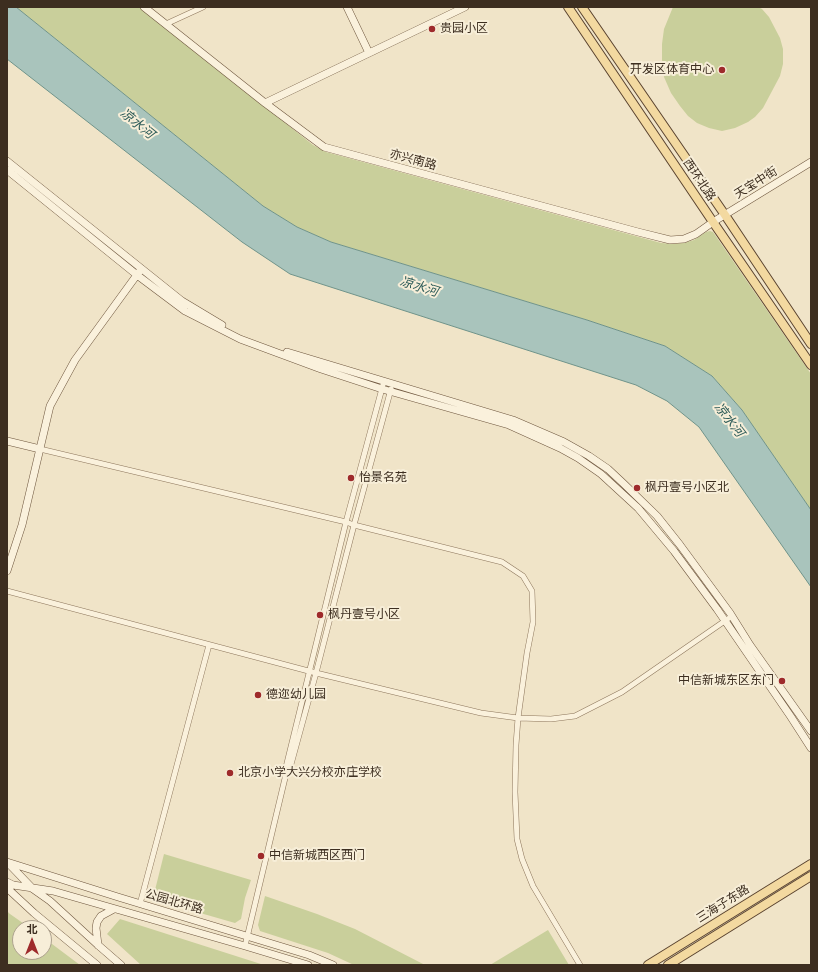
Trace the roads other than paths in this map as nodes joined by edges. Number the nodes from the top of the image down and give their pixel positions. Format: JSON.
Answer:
{"nodes":[{"id":1,"x":144,"y":7,"type":"edge"},
{"id":2,"x":203,"y":7,"type":"edge"},
{"id":3,"x":347,"y":7,"type":"edge"},
{"id":4,"x":465,"y":7,"type":"edge"},
{"id":5,"x":568,"y":7,"type":"edge"},
{"id":6,"x":582,"y":7,"type":"edge"},
{"id":7,"x":166,"y":24,"type":"junction"},
{"id":8,"x":369,"y":53,"type":"junction"},
{"id":9,"x":265,"y":103,"type":"junction"},
{"id":10,"x":7,"y":161,"type":"edge"},
{"id":11,"x":811,"y":162,"type":"edge"},
{"id":12,"x":7,"y":170,"type":"edge"},
{"id":13,"x":725,"y":215,"type":"junction"},
{"id":14,"x":713,"y":222,"type":"junction"},
{"id":15,"x":142,"y":269,"type":"junction"},
{"id":16,"x":138,"y":275,"type":"junction"},
{"id":17,"x":811,"y":344,"type":"edge"},
{"id":18,"x":811,"y":365,"type":"edge"},
{"id":19,"x":383,"y":385,"type":"junction"},
{"id":20,"x":391,"y":387,"type":"junction"},
{"id":21,"x":7,"y":441,"type":"edge"},
{"id":22,"x":40,"y":450,"type":"junction"},
{"id":23,"x":346,"y":522,"type":"junction"},
{"id":24,"x":354,"y":525,"type":"junction"},
{"id":25,"x":7,"y":571,"type":"edge"},
{"id":26,"x":7,"y":591,"type":"edge"},
{"id":27,"x":732,"y":616,"type":"junction"},
{"id":28,"x":725,"y":621,"type":"junction"},
{"id":29,"x":209,"y":645,"type":"junction"},
{"id":30,"x":309,"y":671,"type":"junction"},
{"id":31,"x":316,"y":673,"type":"junction"},
{"id":32,"x":518,"y":718,"type":"junction"},
{"id":33,"x":811,"y":731,"type":"edge"},
{"id":34,"x":811,"y":748,"type":"edge"},
{"id":35,"x":286,"y":774,"type":"junction"},
{"id":36,"x":7,"y":862,"type":"edge"},
{"id":37,"x":811,"y":864,"type":"edge"},
{"id":38,"x":811,"y":876,"type":"edge"},
{"id":39,"x":7,"y":882,"type":"edge"},
{"id":40,"x":7,"y":888,"type":"edge"},
{"id":41,"x":33,"y":889,"type":"junction"},
{"id":42,"x":140,"y":904,"type":"junction"},
{"id":43,"x":114,"y":909,"type":"junction"},
{"id":44,"x":248,"y":936,"type":"junction"},
{"id":45,"x":98,"y":945,"type":"junction"},
{"id":46,"x":245,"y":946,"type":"junction"},
{"id":47,"x":97,"y":965,"type":"edge"},
{"id":48,"x":122,"y":965,"type":"edge"},
{"id":49,"x":308,"y":965,"type":"edge"},
{"id":50,"x":333,"y":965,"type":"edge"},
{"id":51,"x":580,"y":965,"type":"edge"},
{"id":52,"x":648,"y":965,"type":"edge"},
{"id":53,"x":668,"y":965,"type":"edge"}],
"edges":[{"from":1,"to":7,"type":"street","name":"亦兴南路"},
{"from":2,"to":7,"type":"street"},
{"from":3,"to":8,"type":"street"},
{"from":4,"to":8,"type":"street"},
{"from":5,"to":14,"type":"main road","name":"西环北路"},
{"from":6,"to":13,"type":"main road","name":"西环北路"},
{"from":7,"to":9,"type":"street","name":"亦兴南路"},
{"from":8,"to":9,"type":"street"},
{"from":9,"to":14,"type":"street","name":"亦兴南路"},
{"from":10,"to":15,"type":"street"},
{"from":11,"to":13,"type":"street","name":"天宝中街"},
{"from":12,"to":16,"type":"street"},
{"from":13,"to":14,"type":"street","name":"天宝中街"},
{"from":13,"to":17,"type":"main road","name":"西环北路"},
{"from":14,"to":18,"type":"main road","name":"西环北路"},
{"from":15,"to":16,"type":"street"},
{"from":15,"to":19,"type":"street"},
{"from":16,"to":19,"type":"street"},
{"from":16,"to":22,"type":"street"},
{"from":19,"to":20,"type":"street"},
{"from":19,"to":23,"type":"street"},
{"from":20,"to":24,"type":"street"},
{"from":20,"to":27,"type":"street"},
{"from":20,"to":28,"type":"street"},
{"from":21,"to":22,"type":"street"},
{"from":22,"to":23,"type":"street"},
{"from":22,"to":25,"type":"street"},
{"from":23,"to":24,"type":"street"},
{"from":23,"to":30,"type":"street"},
{"from":24,"to":31,"type":"street"},
{"from":24,"to":32,"type":"street"},
{"from":26,"to":29,"type":"street"},
{"from":27,"to":28,"type":"street"},
{"from":27,"to":33,"type":"street"},
{"from":28,"to":32,"type":"street"},
{"from":28,"to":34,"type":"street"},
{"from":29,"to":30,"type":"street"},
{"from":29,"to":42,"type":"street"},
{"from":30,"to":31,"type":"street"},
{"from":30,"to":35,"type":"street"},
{"from":31,"to":32,"type":"street"},
{"from":31,"to":35,"type":"street"},
{"from":32,"to":51,"type":"street"},
{"from":35,"to":44,"type":"street"},
{"from":36,"to":41,"type":"street","name":"公园北环路"},
{"from":36,"to":42,"type":"street","name":"公园北环路"},
{"from":37,"to":52,"type":"main road","name":"三海子东路"},
{"from":38,"to":53,"type":"main road","name":"三海子东路"},
{"from":39,"to":41,"type":"street","name":"公园北环路"},
{"from":40,"to":47,"type":"street"},
{"from":41,"to":43,"type":"street","name":"公园北环路"},
{"from":41,"to":45,"type":"street","name":"公园北环路"},
{"from":42,"to":44,"type":"street","name":"公园北环路"},
{"from":43,"to":45,"type":"street"},
{"from":43,"to":46,"type":"street","name":"公园北环路"},
{"from":44,"to":46,"type":"street"},
{"from":44,"to":50,"type":"street","name":"公园北环路"},
{"from":45,"to":48,"type":"street","name":"公园北环路"},
{"from":46,"to":49,"type":"street","name":"公园北环路"}]}
